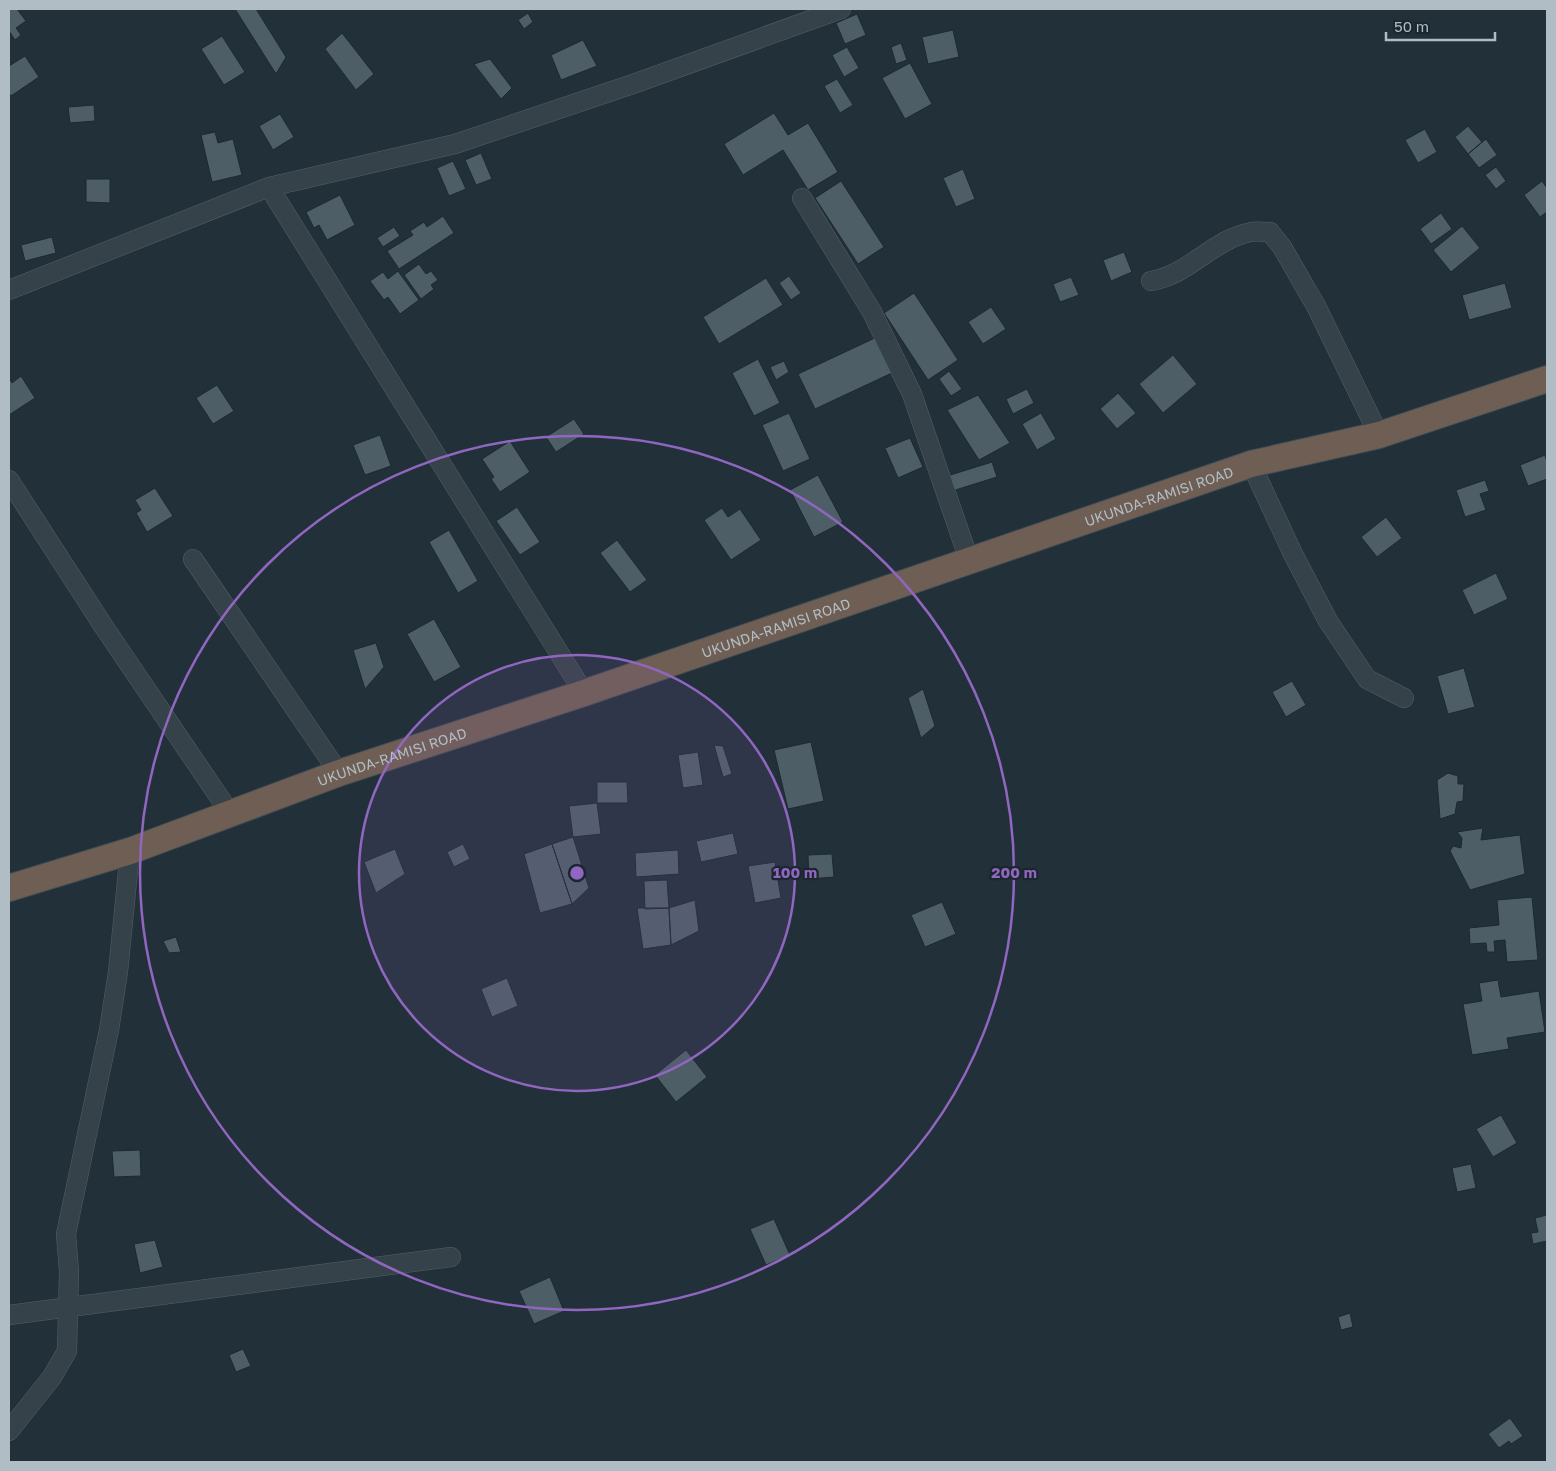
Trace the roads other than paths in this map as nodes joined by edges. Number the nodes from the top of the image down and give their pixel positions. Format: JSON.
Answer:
{"nodes":[{"id":1,"x":841,"y":9,"type":"edge"},
{"id":2,"x":269,"y":187,"type":"junction"},
{"id":3,"x":802,"y":198,"type":"dead end"},
{"id":4,"x":1151,"y":281,"type":"dead end"},
{"id":5,"x":9,"y":290,"type":"edge"},
{"id":6,"x":1547,"y":379,"type":"edge"},
{"id":7,"x":1379,"y":435,"type":"junction"},
{"id":8,"x":1251,"y":464,"type":"junction"},
{"id":9,"x":9,"y":480,"type":"edge"},
{"id":10,"x":193,"y":559,"type":"dead end"},
{"id":11,"x":970,"y":560,"type":"junction"},
{"id":12,"x":584,"y":693,"type":"junction"},
{"id":13,"x":1404,"y":698,"type":"dead end"},
{"id":14,"x":339,"y":773,"type":"junction"},
{"id":15,"x":230,"y":813,"type":"junction"},
{"id":16,"x":130,"y":851,"type":"junction"},
{"id":17,"x":9,"y":888,"type":"edge"},
{"id":18,"x":451,"y":1257,"type":"dead end"},
{"id":19,"x":69,"y":1309,"type":"junction"},
{"id":20,"x":9,"y":1315,"type":"edge"},
{"id":21,"x":9,"y":1431,"type":"edge"}],
"edges":[{"from":1,"to":2,"type":"street"},
{"from":2,"to":5,"type":"street"},
{"from":2,"to":12,"type":"street"},
{"from":3,"to":11,"type":"street"},
{"from":4,"to":7,"type":"street"},
{"from":6,"to":7,"type":"highway","name":"UKUNDA-RAMISI ROAD"},
{"from":7,"to":8,"type":"highway","name":"UKUNDA-RAMISI ROAD"},
{"from":8,"to":11,"type":"highway","name":"UKUNDA-RAMISI ROAD"},
{"from":8,"to":13,"type":"street"},
{"from":9,"to":15,"type":"street"},
{"from":10,"to":14,"type":"street"},
{"from":11,"to":12,"type":"highway","name":"UKUNDA-RAMISI ROAD"},
{"from":12,"to":14,"type":"highway","name":"UKUNDA-RAMISI ROAD"},
{"from":14,"to":15,"type":"highway","name":"UKUNDA-RAMISI ROAD"},
{"from":15,"to":16,"type":"highway","name":"UKUNDA-RAMISI ROAD"},
{"from":16,"to":17,"type":"highway","name":"UKUNDA-RAMISI ROAD"},
{"from":16,"to":19,"type":"street"},
{"from":18,"to":19,"type":"street"},
{"from":19,"to":20,"type":"street"},
{"from":19,"to":21,"type":"street"}]}
